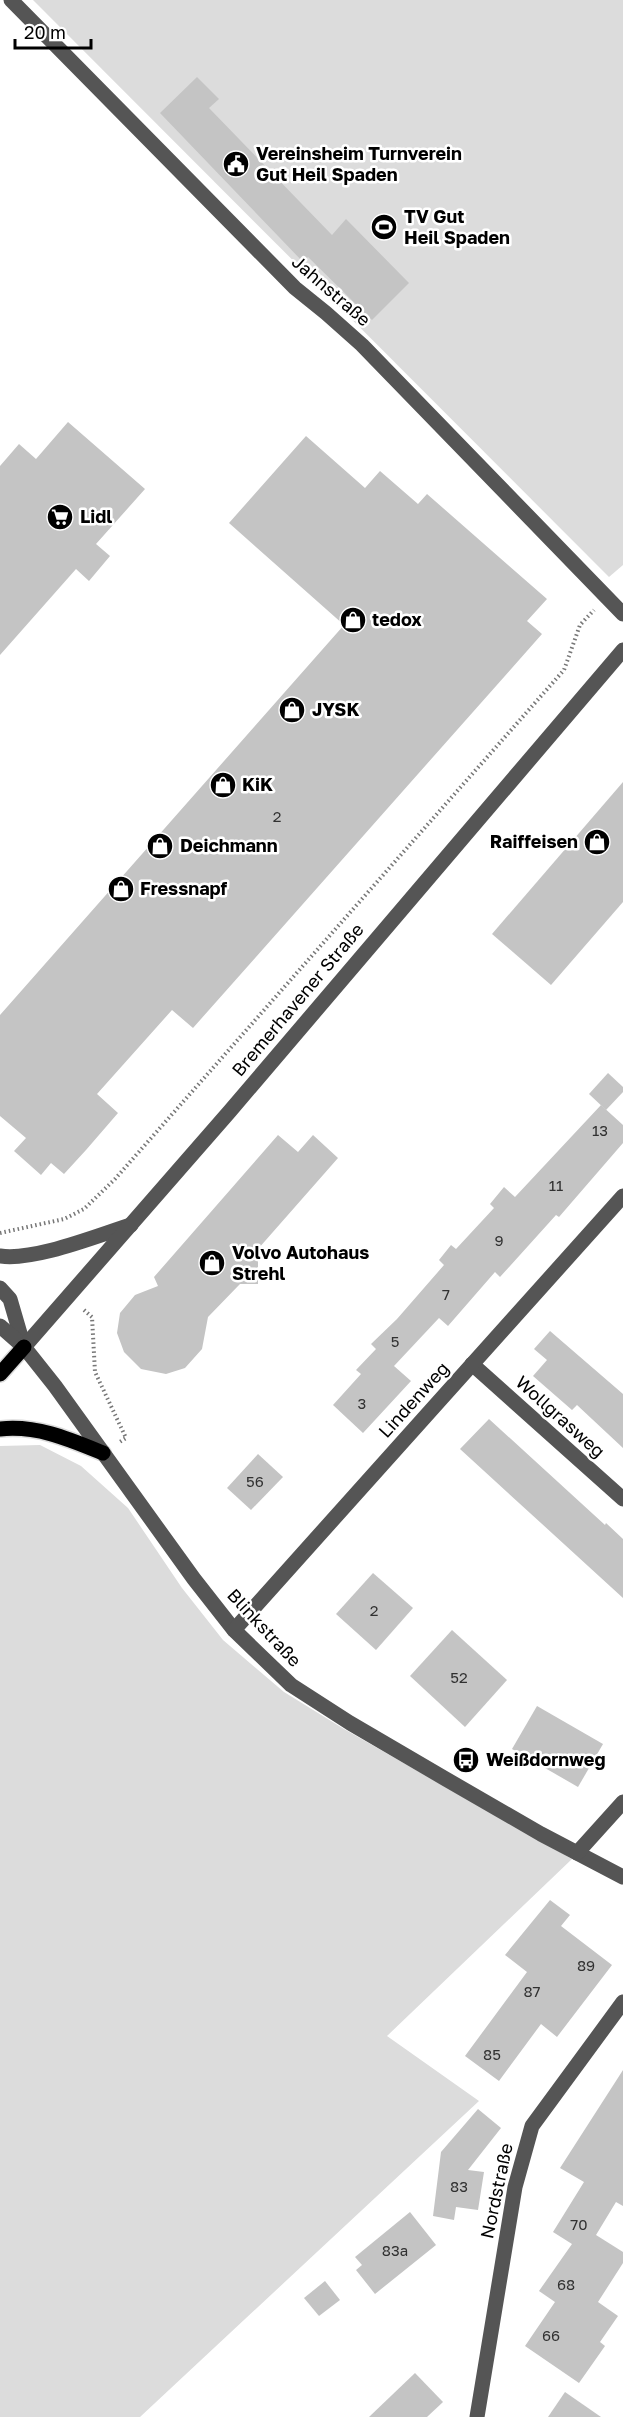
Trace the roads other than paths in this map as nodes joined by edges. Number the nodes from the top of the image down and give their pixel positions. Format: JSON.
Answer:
{"nodes":[{"id":1,"x":10,"y":0,"type":"edge"},
{"id":2,"x":623,"y":614,"type":"edge"},
{"id":3,"x":623,"y":650,"type":"edge"},
{"id":4,"x":623,"y":1196,"type":"edge"},
{"id":5,"x":131,"y":1225,"type":"junction"},
{"id":6,"x":0,"y":1256,"type":"edge"},
{"id":7,"x":0,"y":1288,"type":"edge"},
{"id":8,"x":0,"y":1326,"type":"edge"},
{"id":9,"x":24,"y":1347,"type":"junction"},
{"id":10,"x":472,"y":1364,"type":"junction"},
{"id":11,"x":0,"y":1374,"type":"edge"},
{"id":12,"x":0,"y":1429,"type":"edge"},
{"id":13,"x":103,"y":1453,"type":"junction"},
{"id":14,"x":623,"y":1498,"type":"edge"},
{"id":15,"x":234,"y":1630,"type":"junction"},
{"id":16,"x":623,"y":1802,"type":"edge"},
{"id":17,"x":578,"y":1853,"type":"junction"},
{"id":18,"x":623,"y":1877,"type":"edge"},
{"id":19,"x":623,"y":2002,"type":"edge"},
{"id":20,"x":477,"y":2417,"type":"edge"}],
"edges":[{"from":1,"to":2,"type":"street","name":"Jahnstraße"},
{"from":3,"to":5,"type":"street","name":"Bremerhavener Straße"},
{"from":4,"to":10,"type":"street","name":"Lindenweg"},
{"from":5,"to":6,"type":"street"},
{"from":5,"to":9,"type":"street","name":"Bremerhavener Straße"},
{"from":7,"to":9,"type":"street"},
{"from":8,"to":9,"type":"street"},
{"from":9,"to":11,"type":"main road","name":"Bremerhavener Straße"},
{"from":9,"to":13,"type":"street","name":"Blinkstraße"},
{"from":10,"to":14,"type":"street","name":"Wollgrasweg"},
{"from":10,"to":15,"type":"street","name":"Lindenweg"},
{"from":12,"to":13,"type":"main road"},
{"from":13,"to":15,"type":"street","name":"Blinkstraße"},
{"from":15,"to":17,"type":"street","name":"Blinkstraße"},
{"from":16,"to":17,"type":"street"},
{"from":17,"to":18,"type":"street","name":"Blinkstraße"},
{"from":19,"to":20,"type":"street","name":"Nordstraße"}]}
